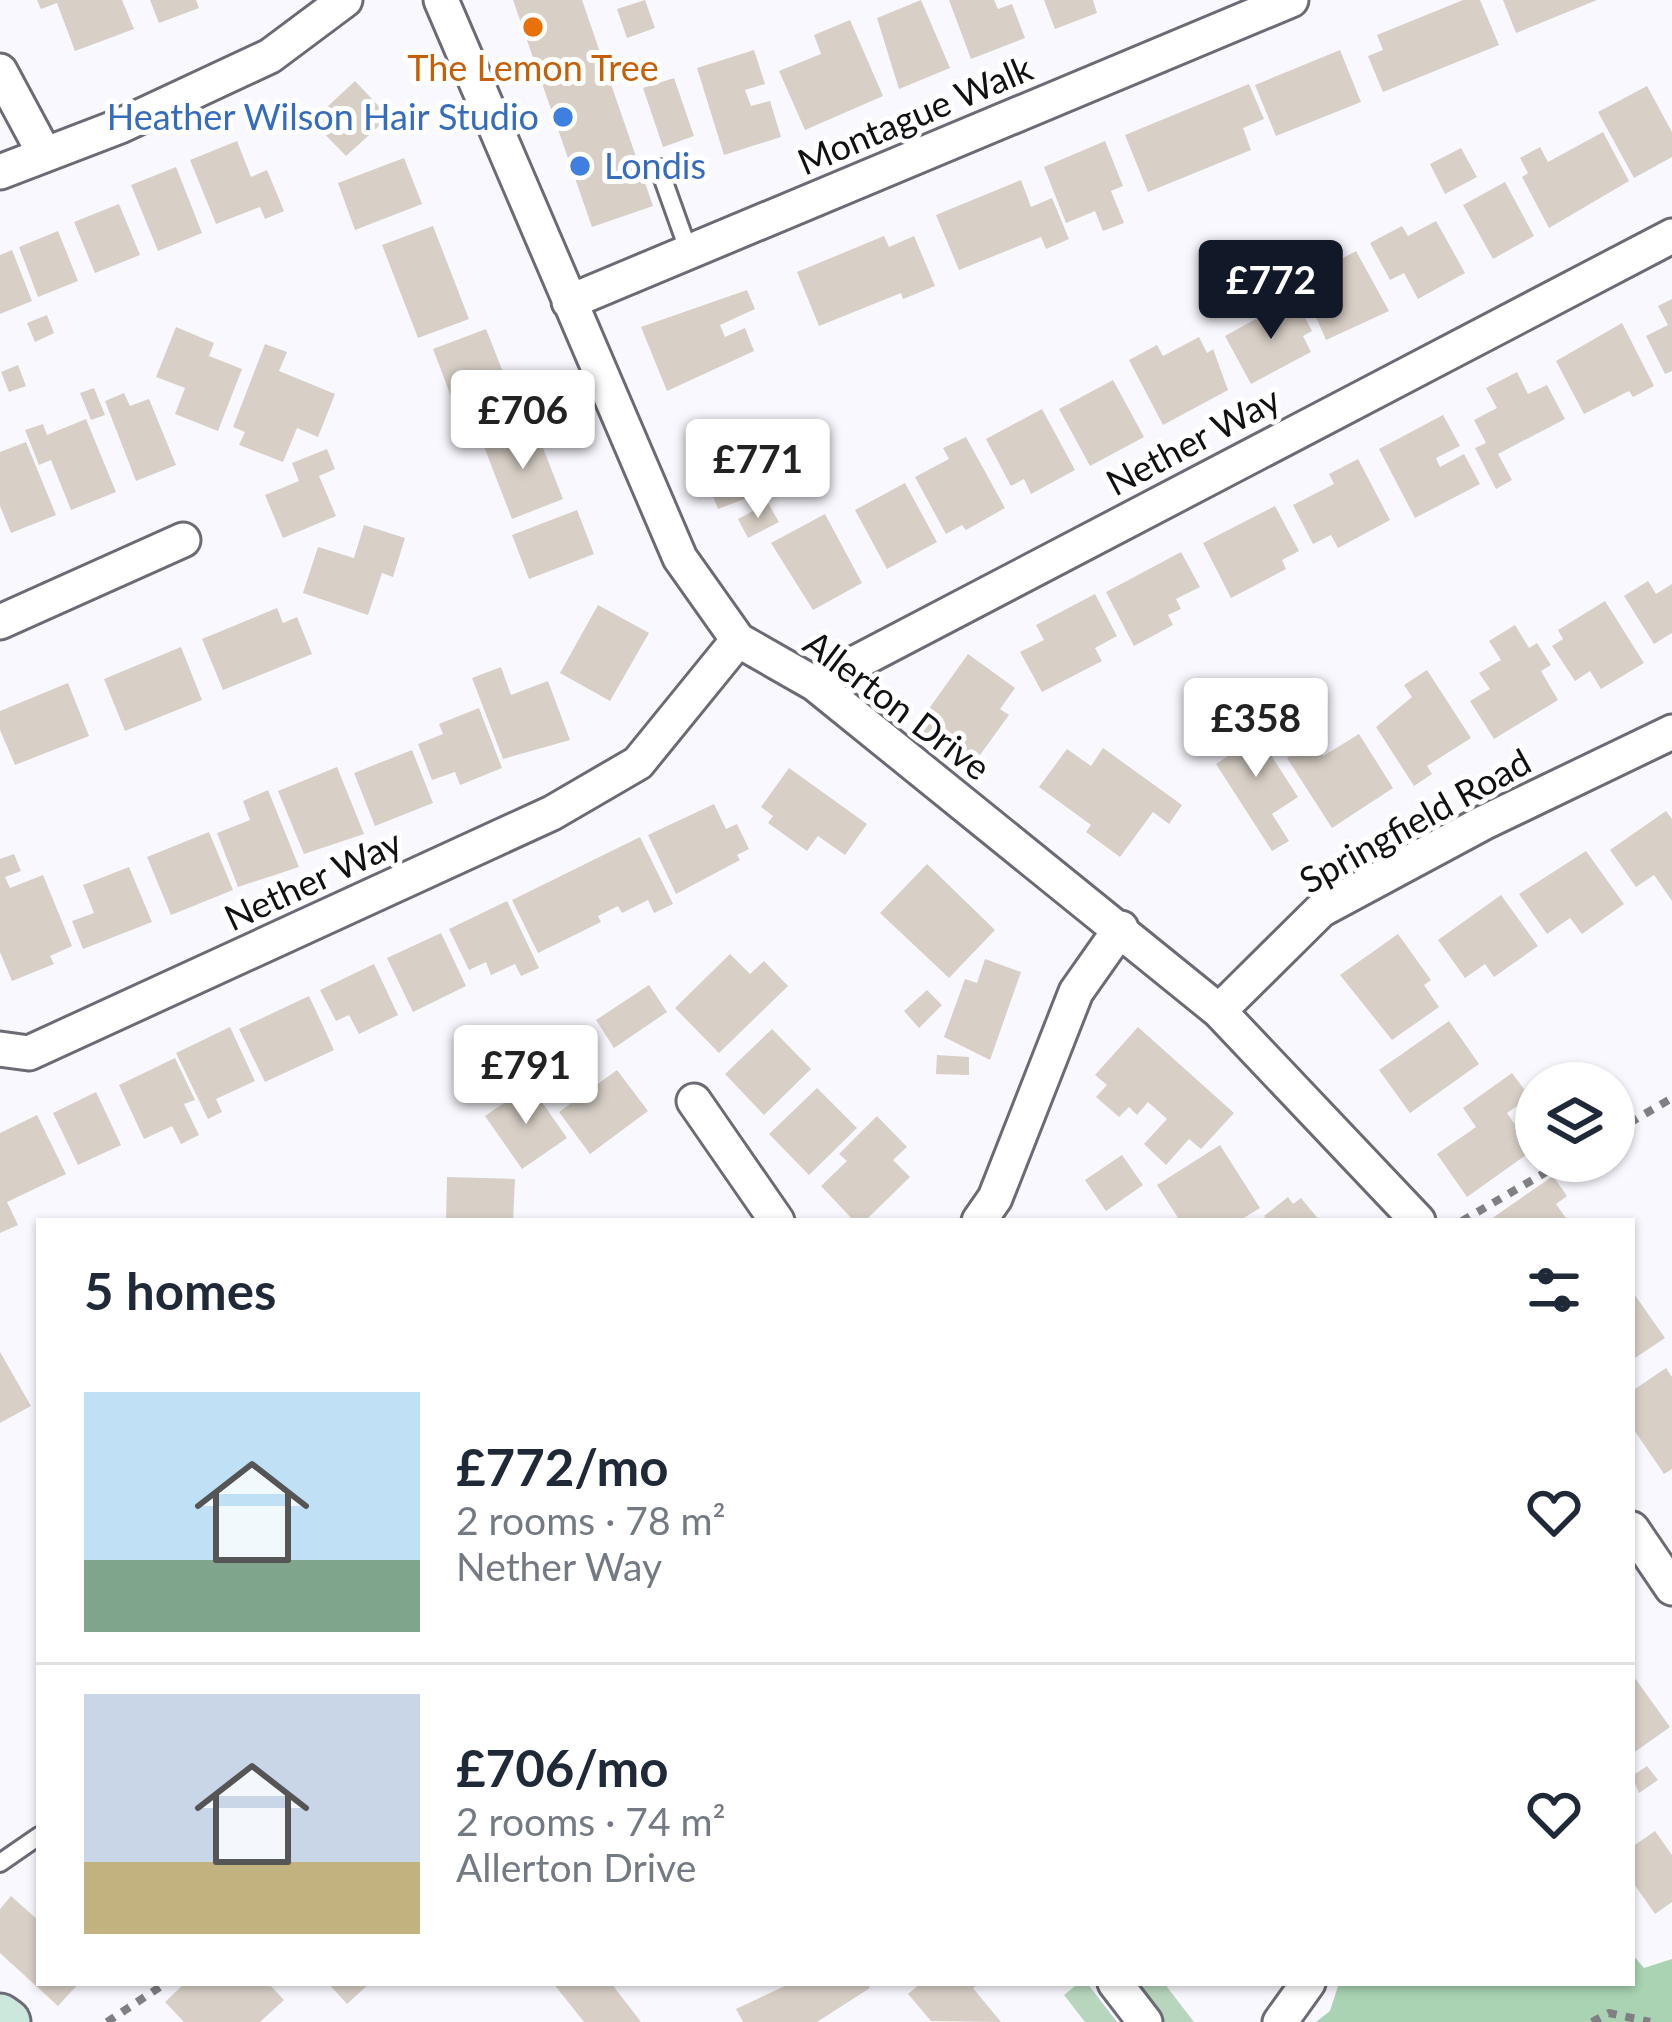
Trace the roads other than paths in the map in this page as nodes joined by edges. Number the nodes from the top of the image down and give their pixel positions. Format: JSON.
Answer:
{"nodes":[{"id":1,"x":345,"y":0,"type":"edge"},
{"id":2,"x":441,"y":0,"type":"edge"},
{"id":3,"x":1291,"y":0,"type":"edge"},
{"id":4,"x":0,"y":71,"type":"edge"},
{"id":5,"x":44,"y":153,"type":"junction"},
{"id":6,"x":659,"y":168,"type":"dead end"},
{"id":7,"x":0,"y":172,"type":"edge"},
{"id":8,"x":1672,"y":236,"type":"edge"},
{"id":9,"x":689,"y":252,"type":"junction"},
{"id":10,"x":568,"y":302,"type":"junction"},
{"id":11,"x":183,"y":540,"type":"dead end"},
{"id":12,"x":0,"y":622,"type":"edge"},
{"id":13,"x":738,"y":640,"type":"junction"},
{"id":14,"x":815,"y":684,"type":"junction"},
{"id":15,"x":1672,"y":731,"type":"edge"},
{"id":16,"x":1121,"y":928,"type":"junction"},
{"id":17,"x":1220,"y":1011,"type":"junction"},
{"id":18,"x":0,"y":1049,"type":"edge"},
{"id":19,"x":694,"y":1101,"type":"dead end"},
{"id":20,"x":775,"y":1218,"type":"edge"},
{"id":21,"x":981,"y":1218,"type":"edge"},
{"id":22,"x":1415,"y":1218,"type":"edge"},
{"id":23,"x":1635,"y":1533,"type":"edge"},
{"id":24,"x":1672,"y":1588,"type":"edge"},
{"id":25,"x":36,"y":1838,"type":"edge"},
{"id":26,"x":0,"y":1863,"type":"edge"},
{"id":27,"x":1117,"y":1986,"type":"edge"},
{"id":28,"x":1306,"y":1986,"type":"edge"},
{"id":29,"x":1145,"y":2022,"type":"edge"},
{"id":30,"x":1280,"y":2022,"type":"edge"}],
"edges":[{"from":1,"to":5,"type":"street"},
{"from":2,"to":10,"type":"street","name":"Allerton Drive"},
{"from":3,"to":9,"type":"street","name":"Montague Walk"},
{"from":4,"to":5,"type":"street"},
{"from":5,"to":7,"type":"street"},
{"from":6,"to":9,"type":"lane"},
{"from":8,"to":14,"type":"street","name":"Nether Way"},
{"from":9,"to":10,"type":"street","name":"Montague Walk"},
{"from":10,"to":13,"type":"street","name":"Allerton Drive"},
{"from":11,"to":12,"type":"street"},
{"from":13,"to":14,"type":"street","name":"Allerton Drive"},
{"from":13,"to":18,"type":"street","name":"Nether Way"},
{"from":14,"to":16,"type":"street","name":"Allerton Drive"},
{"from":15,"to":17,"type":"street","name":"Springfield Road"},
{"from":16,"to":17,"type":"street","name":"Allerton Drive"},
{"from":16,"to":21,"type":"street"},
{"from":17,"to":22,"type":"street"},
{"from":19,"to":20,"type":"street"},
{"from":23,"to":24,"type":"street"},
{"from":25,"to":26,"type":"lane"},
{"from":27,"to":29,"type":"street"},
{"from":28,"to":30,"type":"street"}]}
